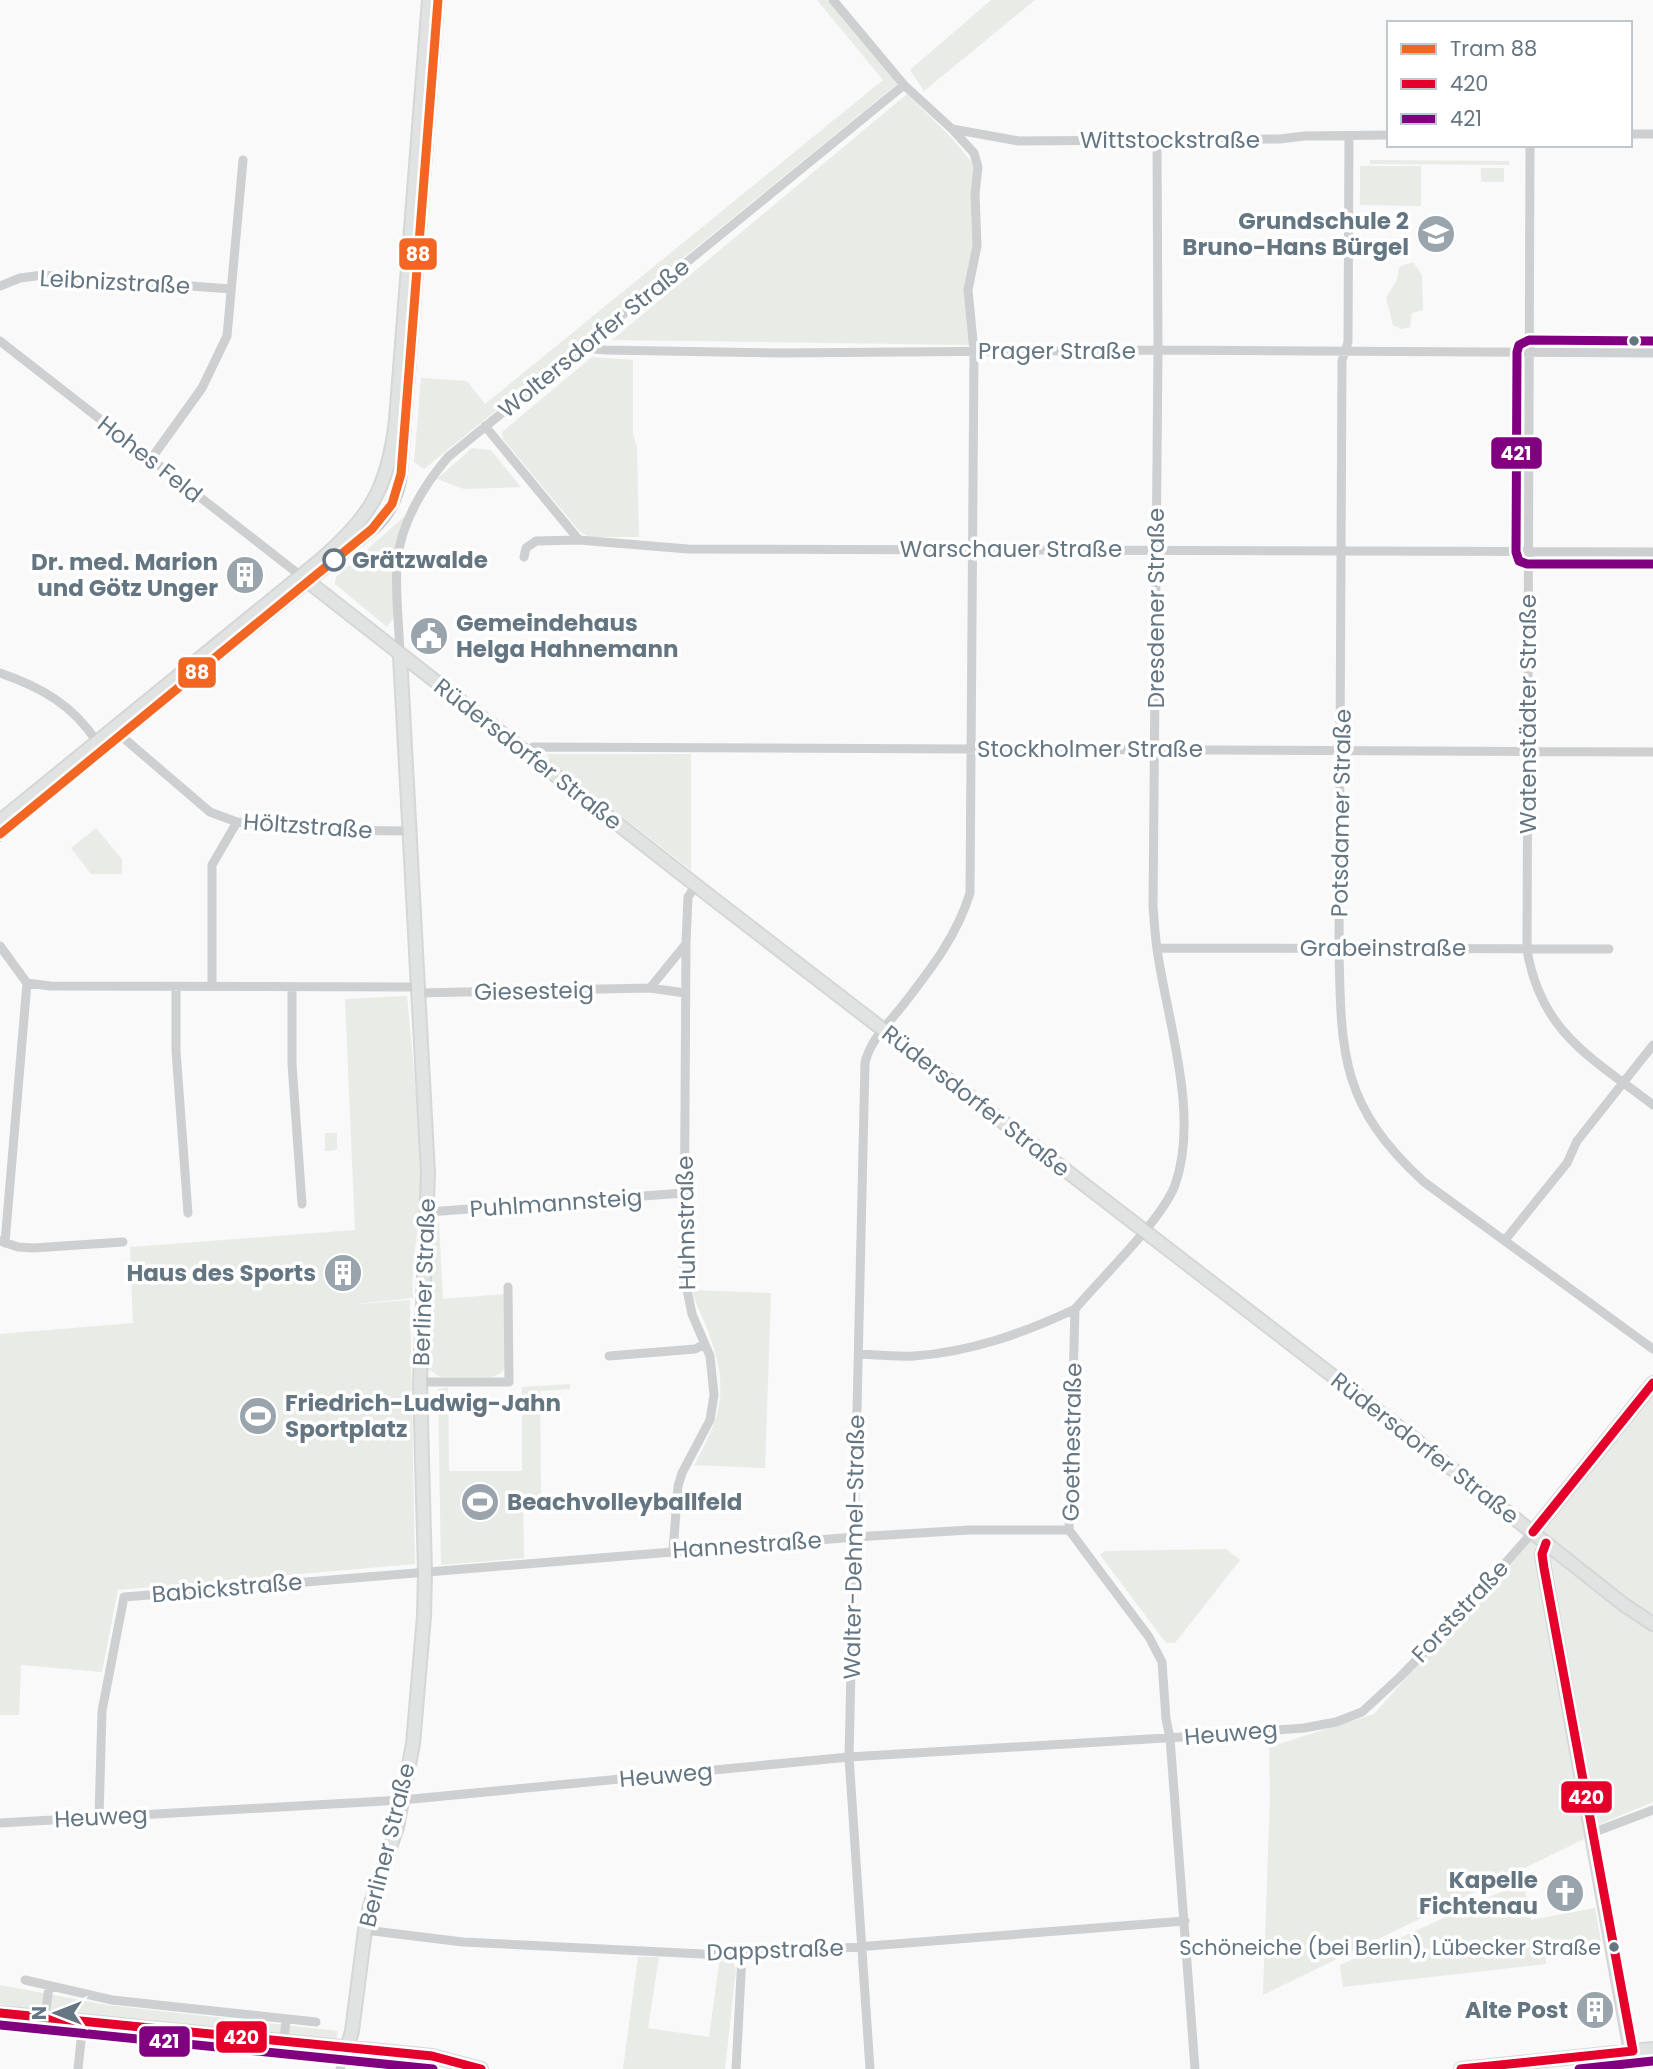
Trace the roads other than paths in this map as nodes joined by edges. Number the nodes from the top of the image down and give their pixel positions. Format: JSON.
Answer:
{"nodes":[{"id":1,"x":429,"y":0,"type":"edge"},
{"id":2,"x":833,"y":0,"type":"edge"},
{"id":3,"x":904,"y":85,"type":"junction"},
{"id":4,"x":952,"y":129,"type":"junction"},
{"id":5,"x":1632,"y":134,"type":"edge"},
{"id":6,"x":1653,"y":134,"type":"edge"},
{"id":7,"x":1387,"y":135,"type":"edge"},
{"id":8,"x":1349,"y":136,"type":"junction"},
{"id":9,"x":1157,"y":141,"type":"junction"},
{"id":10,"x":1530,"y":147,"type":"edge"},
{"id":11,"x":243,"y":160,"type":"dead end"},
{"id":12,"x":0,"y":286,"type":"edge"},
{"id":13,"x":232,"y":289,"type":"junction"},
{"id":14,"x":0,"y":341,"type":"edge"},
{"id":15,"x":589,"y":343,"type":"junction"},
{"id":16,"x":1158,"y":350,"type":"junction"},
{"id":17,"x":974,"y":351,"type":"junction"},
{"id":18,"x":1345,"y":351,"type":"junction"},
{"id":19,"x":1529,"y":352,"type":"junction"},
{"id":20,"x":1653,"y":354,"type":"edge"},
{"id":21,"x":485,"y":426,"type":"junction"},
{"id":22,"x":151,"y":459,"type":"junction"},
{"id":23,"x":579,"y":540,"type":"junction"},
{"id":24,"x":972,"y":549,"type":"junction"},
{"id":25,"x":1156,"y":550,"type":"junction"},
{"id":26,"x":1342,"y":551,"type":"junction"},
{"id":27,"x":1528,"y":552,"type":"junction"},
{"id":28,"x":1653,"y":552,"type":"edge"},
{"id":29,"x":524,"y":557,"type":"dead end"},
{"id":30,"x":301,"y":576,"type":"junction"},
{"id":31,"x":400,"y":655,"type":"junction"},
{"id":32,"x":0,"y":673,"type":"edge"},
{"id":33,"x":113,"y":729,"type":"junction"},
{"id":34,"x":97,"y":742,"type":"junction"},
{"id":35,"x":972,"y":748,"type":"junction"},
{"id":36,"x":1155,"y":750,"type":"junction"},
{"id":37,"x":1342,"y":751,"type":"junction"},
{"id":38,"x":1527,"y":751,"type":"junction"},
{"id":39,"x":1653,"y":752,"type":"edge"},
{"id":40,"x":529,"y":753,"type":"junction"},
{"id":41,"x":0,"y":821,"type":"edge"},
{"id":42,"x":237,"y":822,"type":"junction"},
{"id":43,"x":409,"y":831,"type":"junction"},
{"id":44,"x":696,"y":885,"type":"junction"},
{"id":45,"x":686,"y":943,"type":"junction"},
{"id":46,"x":0,"y":946,"type":"edge"},
{"id":47,"x":1157,"y":948,"type":"junction"},
{"id":48,"x":1339,"y":949,"type":"junction"},
{"id":49,"x":1527,"y":950,"type":"junction"},
{"id":50,"x":1609,"y":950,"type":"dead end"},
{"id":51,"x":27,"y":983,"type":"junction"},
{"id":52,"x":212,"y":986,"type":"junction"},
{"id":53,"x":176,"y":987,"type":"junction"},
{"id":54,"x":292,"y":987,"type":"junction"},
{"id":55,"x":650,"y":988,"type":"junction"},
{"id":56,"x":418,"y":990,"type":"junction"},
{"id":57,"x":685,"y":993,"type":"junction"},
{"id":58,"x":884,"y":1029,"type":"junction"},
{"id":59,"x":1653,"y":1045,"type":"edge"},
{"id":60,"x":1624,"y":1083,"type":"junction"},
{"id":61,"x":1653,"y":1105,"type":"edge"},
{"id":62,"x":684,"y":1193,"type":"junction"},
{"id":63,"x":302,"y":1204,"type":"dead end"},
{"id":64,"x":428,"y":1212,"type":"junction"},
{"id":65,"x":188,"y":1213,"type":"dead end"},
{"id":66,"x":1144,"y":1230,"type":"junction"},
{"id":67,"x":1505,"y":1240,"type":"junction"},
{"id":68,"x":2,"y":1242,"type":"edge"},
{"id":69,"x":122,"y":1242,"type":"dead end"},
{"id":70,"x":508,"y":1287,"type":"dead end"},
{"id":71,"x":1075,"y":1309,"type":"junction"},
{"id":72,"x":705,"y":1343,"type":"junction"},
{"id":73,"x":1653,"y":1349,"type":"edge"},
{"id":74,"x":859,"y":1354,"type":"junction"},
{"id":75,"x":609,"y":1356,"type":"dead end"},
{"id":76,"x":420,"y":1382,"type":"junction"},
{"id":77,"x":1653,"y":1383,"type":"edge"},
{"id":78,"x":1069,"y":1530,"type":"junction"},
{"id":79,"x":1533,"y":1532,"type":"junction"},
{"id":80,"x":855,"y":1537,"type":"junction"},
{"id":81,"x":1546,"y":1543,"type":"junction"},
{"id":82,"x":673,"y":1550,"type":"junction"},
{"id":83,"x":425,"y":1572,"type":"junction"},
{"id":84,"x":1653,"y":1624,"type":"edge"},
{"id":85,"x":1331,"y":1723,"type":"joint"},
{"id":86,"x":1170,"y":1738,"type":"junction"},
{"id":87,"x":849,"y":1757,"type":"junction"},
{"id":88,"x":402,"y":1800,"type":"junction"},
{"id":89,"x":1653,"y":1810,"type":"edge"},
{"id":90,"x":99,"y":1817,"type":"junction"},
{"id":91,"x":0,"y":1822,"type":"edge"},
{"id":92,"x":1592,"y":1833,"type":"junction"},
{"id":93,"x":1185,"y":1921,"type":"junction"},
{"id":94,"x":365,"y":1930,"type":"junction"},
{"id":95,"x":862,"y":1947,"type":"junction"},
{"id":96,"x":742,"y":1956,"type":"junction"},
{"id":97,"x":25,"y":1980,"type":"dead end"},
{"id":98,"x":49,"y":1986,"type":"junction"},
{"id":99,"x":0,"y":2013,"type":"edge"},
{"id":100,"x":46,"y":2018,"type":"junction"},
{"id":101,"x":286,"y":2019,"type":"junction"},
{"id":102,"x":83,"y":2022,"type":"junction"},
{"id":103,"x":316,"y":2022,"type":"dead end"},
{"id":104,"x":284,"y":2041,"type":"junction"},
{"id":105,"x":347,"y":2048,"type":"junction"},
{"id":106,"x":1653,"y":2049,"type":"edge"},
{"id":107,"x":1633,"y":2051,"type":"junction"},
{"id":108,"x":78,"y":2069,"type":"edge"},
{"id":109,"x":340,"y":2069,"type":"edge"},
{"id":110,"x":481,"y":2069,"type":"edge"},
{"id":111,"x":736,"y":2069,"type":"edge"},
{"id":112,"x":870,"y":2069,"type":"edge"},
{"id":113,"x":1195,"y":2069,"type":"edge"},
{"id":114,"x":1461,"y":2069,"type":"edge"},
{"id":115,"x":1634,"y":2069,"type":"edge"}],
"edges":[{"from":1,"to":30,"type":"street"},
{"from":2,"to":3,"type":"street"},
{"from":3,"to":4,"type":"street"},
{"from":3,"to":15,"type":"street","name":"Woltersdorfer Straße"},
{"from":4,"to":9,"type":"street","name":"Wittstockstraße"},
{"from":4,"to":17,"type":"street","name":"Walter-Dehmel-Straße"},
{"from":5,"to":6,"type":"street"},
{"from":7,"to":8,"type":"street","name":"Wittstockstraße"},
{"from":8,"to":9,"type":"street","name":"Wittstockstraße"},
{"from":8,"to":18,"type":"street","name":"Potsdamer Straße"},
{"from":9,"to":16,"type":"street","name":"Dresdener Straße"},
{"from":10,"to":19,"type":"street","name":"Watenstädter Straße"},
{"from":11,"to":13,"type":"street"},
{"from":12,"to":13,"type":"street","name":"Leibnizstraße"},
{"from":13,"to":22,"type":"street"},
{"from":14,"to":22,"type":"street","name":"Hohes Feld"},
{"from":15,"to":17,"type":"street","name":"Prager Straße"},
{"from":15,"to":21,"type":"street","name":"Woltersdorfer Straße"},
{"from":16,"to":17,"type":"street","name":"Prager Straße"},
{"from":16,"to":18,"type":"street","name":"Prager Straße"},
{"from":16,"to":25,"type":"street","name":"Dresdener Straße"},
{"from":17,"to":24,"type":"street","name":"Walter-Dehmel-Straße"},
{"from":18,"to":19,"type":"street","name":"Prager Straße"},
{"from":18,"to":26,"type":"street","name":"Potsdamer Straße"},
{"from":19,"to":20,"type":"street","name":"Prager Straße"},
{"from":19,"to":27,"type":"street","name":"Watenstädter Straße"},
{"from":21,"to":23,"type":"street"},
{"from":21,"to":31,"type":"street","name":"Woltersdorfer Straße"},
{"from":22,"to":30,"type":"street","name":"Hohes Feld"},
{"from":23,"to":24,"type":"street","name":"Warschauer Straße"},
{"from":23,"to":29,"type":"street","name":"Warschauer Straße"},
{"from":24,"to":25,"type":"street","name":"Warschauer Straße"},
{"from":24,"to":35,"type":"street","name":"Walter-Dehmel-Straße"},
{"from":25,"to":26,"type":"street","name":"Warschauer Straße"},
{"from":25,"to":36,"type":"street","name":"Dresdener Straße"},
{"from":26,"to":27,"type":"street","name":"Warschauer Straße"},
{"from":26,"to":37,"type":"street","name":"Potsdamer Straße"},
{"from":27,"to":28,"type":"street","name":"Warschauer Straße"},
{"from":27,"to":38,"type":"street","name":"Watenstädter Straße"},
{"from":30,"to":31,"type":"street","name":"Rüdersdorfer Straße"},
{"from":30,"to":33,"type":"street"},
{"from":31,"to":40,"type":"street","name":"Rüdersdorfer Straße"},
{"from":31,"to":43,"type":"street","name":"Berliner Straße"},
{"from":32,"to":34,"type":"street"},
{"from":33,"to":34,"type":"street"},
{"from":33,"to":42,"type":"street","name":"Höltzstraße"},
{"from":34,"to":41,"type":"street"},
{"from":35,"to":36,"type":"street","name":"Stockholmer Straße"},
{"from":35,"to":40,"type":"street","name":"Stockholmer Straße"},
{"from":35,"to":58,"type":"street","name":"Walter-Dehmel-Straße"},
{"from":36,"to":37,"type":"street","name":"Stockholmer Straße"},
{"from":36,"to":47,"type":"street","name":"Dresdener Straße"},
{"from":37,"to":38,"type":"street","name":"Stockholmer Straße"},
{"from":37,"to":48,"type":"street","name":"Potsdamer Straße"},
{"from":38,"to":39,"type":"street","name":"Stockholmer Straße"},
{"from":38,"to":49,"type":"street","name":"Watenstädter Straße"},
{"from":40,"to":44,"type":"street","name":"Rüdersdorfer Straße"},
{"from":42,"to":43,"type":"street","name":"Höltzstraße"},
{"from":42,"to":52,"type":"street"},
{"from":43,"to":56,"type":"street","name":"Berliner Straße"},
{"from":44,"to":45,"type":"street","name":"Huhnstraße"},
{"from":44,"to":58,"type":"street","name":"Rüdersdorfer Straße"},
{"from":45,"to":55,"type":"street"},
{"from":45,"to":57,"type":"street","name":"Huhnstraße"},
{"from":46,"to":51,"type":"street"},
{"from":47,"to":48,"type":"street","name":"Grabeinstraße"},
{"from":47,"to":66,"type":"street","name":"Dresdener Straße"},
{"from":48,"to":49,"type":"street","name":"Grabeinstraße"},
{"from":48,"to":67,"type":"street","name":"Potsdamer Straße"},
{"from":49,"to":50,"type":"street","name":"Grabeinstraße"},
{"from":49,"to":60,"type":"street","name":"Watenstädter Straße"},
{"from":51,"to":53,"type":"street","name":"Giesesteig"},
{"from":51,"to":68,"type":"street"},
{"from":52,"to":53,"type":"street","name":"Giesesteig"},
{"from":52,"to":54,"type":"street","name":"Giesesteig"},
{"from":53,"to":65,"type":"street"},
{"from":54,"to":56,"type":"street","name":"Giesesteig"},
{"from":54,"to":63,"type":"street"},
{"from":55,"to":56,"type":"street","name":"Giesesteig"},
{"from":55,"to":57,"type":"street","name":"Giesesteig"},
{"from":56,"to":64,"type":"street","name":"Berliner Straße"},
{"from":57,"to":62,"type":"street","name":"Huhnstraße"},
{"from":58,"to":66,"type":"street","name":"Rüdersdorfer Straße"},
{"from":58,"to":74,"type":"street","name":"Walter-Dehmel-Straße"},
{"from":59,"to":60,"type":"street"},
{"from":60,"to":61,"type":"street","name":"Watenstädter Straße"},
{"from":60,"to":67,"type":"street"},
{"from":62,"to":64,"type":"street","name":"Puhlmannsteig"},
{"from":62,"to":72,"type":"street","name":"Huhnstraße"},
{"from":64,"to":76,"type":"street","name":"Berliner Straße"},
{"from":66,"to":71,"type":"street"},
{"from":66,"to":79,"type":"street","name":"Rüdersdorfer Straße"},
{"from":67,"to":73,"type":"street","name":"Potsdamer Straße"},
{"from":68,"to":69,"type":"street"},
{"from":70,"to":76,"type":"street"},
{"from":71,"to":74,"type":"street"},
{"from":71,"to":78,"type":"street","name":"Goethestraße"},
{"from":72,"to":75,"type":"street"},
{"from":72,"to":82,"type":"street","name":"Huhnstraße"},
{"from":74,"to":80,"type":"street","name":"Walter-Dehmel-Straße"},
{"from":76,"to":83,"type":"street","name":"Berliner Straße"},
{"from":77,"to":79,"type":"street","name":"Forststraße"},
{"from":78,"to":80,"type":"street","name":"Hannestraße"},
{"from":78,"to":86,"type":"street","name":"Goethestraße"},
{"from":79,"to":81,"type":"street","name":"Rüdersdorfer Straße"},
{"from":79,"to":85,"type":"street","name":"Forststraße"},
{"from":80,"to":82,"type":"street","name":"Hannestraße"},
{"from":80,"to":87,"type":"street","name":"Walter-Dehmel-Straße"},
{"from":81,"to":84,"type":"street","name":"Rüdersdorfer Straße"},
{"from":81,"to":92,"type":"street"},
{"from":82,"to":83,"type":"street","name":"Hannestraße"},
{"from":83,"to":88,"type":"street","name":"Berliner Straße"},
{"from":83,"to":90,"type":"street","name":"Babickstraße"},
{"from":85,"to":86,"type":"street","name":"Heuweg"},
{"from":86,"to":87,"type":"street","name":"Heuweg"},
{"from":86,"to":93,"type":"street","name":"Goethestraße"},
{"from":87,"to":88,"type":"street","name":"Heuweg"},
{"from":87,"to":95,"type":"street","name":"Walter-Dehmel-Straße"},
{"from":88,"to":90,"type":"street","name":"Heuweg"},
{"from":88,"to":94,"type":"street","name":"Berliner Straße"},
{"from":89,"to":92,"type":"street"},
{"from":90,"to":91,"type":"street","name":"Heuweg"},
{"from":92,"to":107,"type":"street"},
{"from":93,"to":95,"type":"street","name":"Dappstraße"},
{"from":93,"to":113,"type":"street","name":"Goethestraße"},
{"from":94,"to":96,"type":"street","name":"Dappstraße"},
{"from":94,"to":105,"type":"street","name":"Berliner Straße"},
{"from":95,"to":96,"type":"street","name":"Dappstraße"},
{"from":95,"to":112,"type":"street","name":"Walter-Dehmel-Straße"},
{"from":96,"to":111,"type":"street"},
{"from":97,"to":98,"type":"street"},
{"from":98,"to":100,"type":"street"},
{"from":98,"to":101,"type":"street"},
{"from":99,"to":100,"type":"street"},
{"from":100,"to":102,"type":"street"},
{"from":101,"to":103,"type":"street"},
{"from":101,"to":104,"type":"street"},
{"from":102,"to":104,"type":"street"},
{"from":102,"to":108,"type":"street"},
{"from":104,"to":105,"type":"street"},
{"from":105,"to":109,"type":"street","name":"Berliner Straße"},
{"from":105,"to":110,"type":"street"},
{"from":106,"to":107,"type":"street"},
{"from":107,"to":114,"type":"street"},
{"from":107,"to":115,"type":"street"}]}
